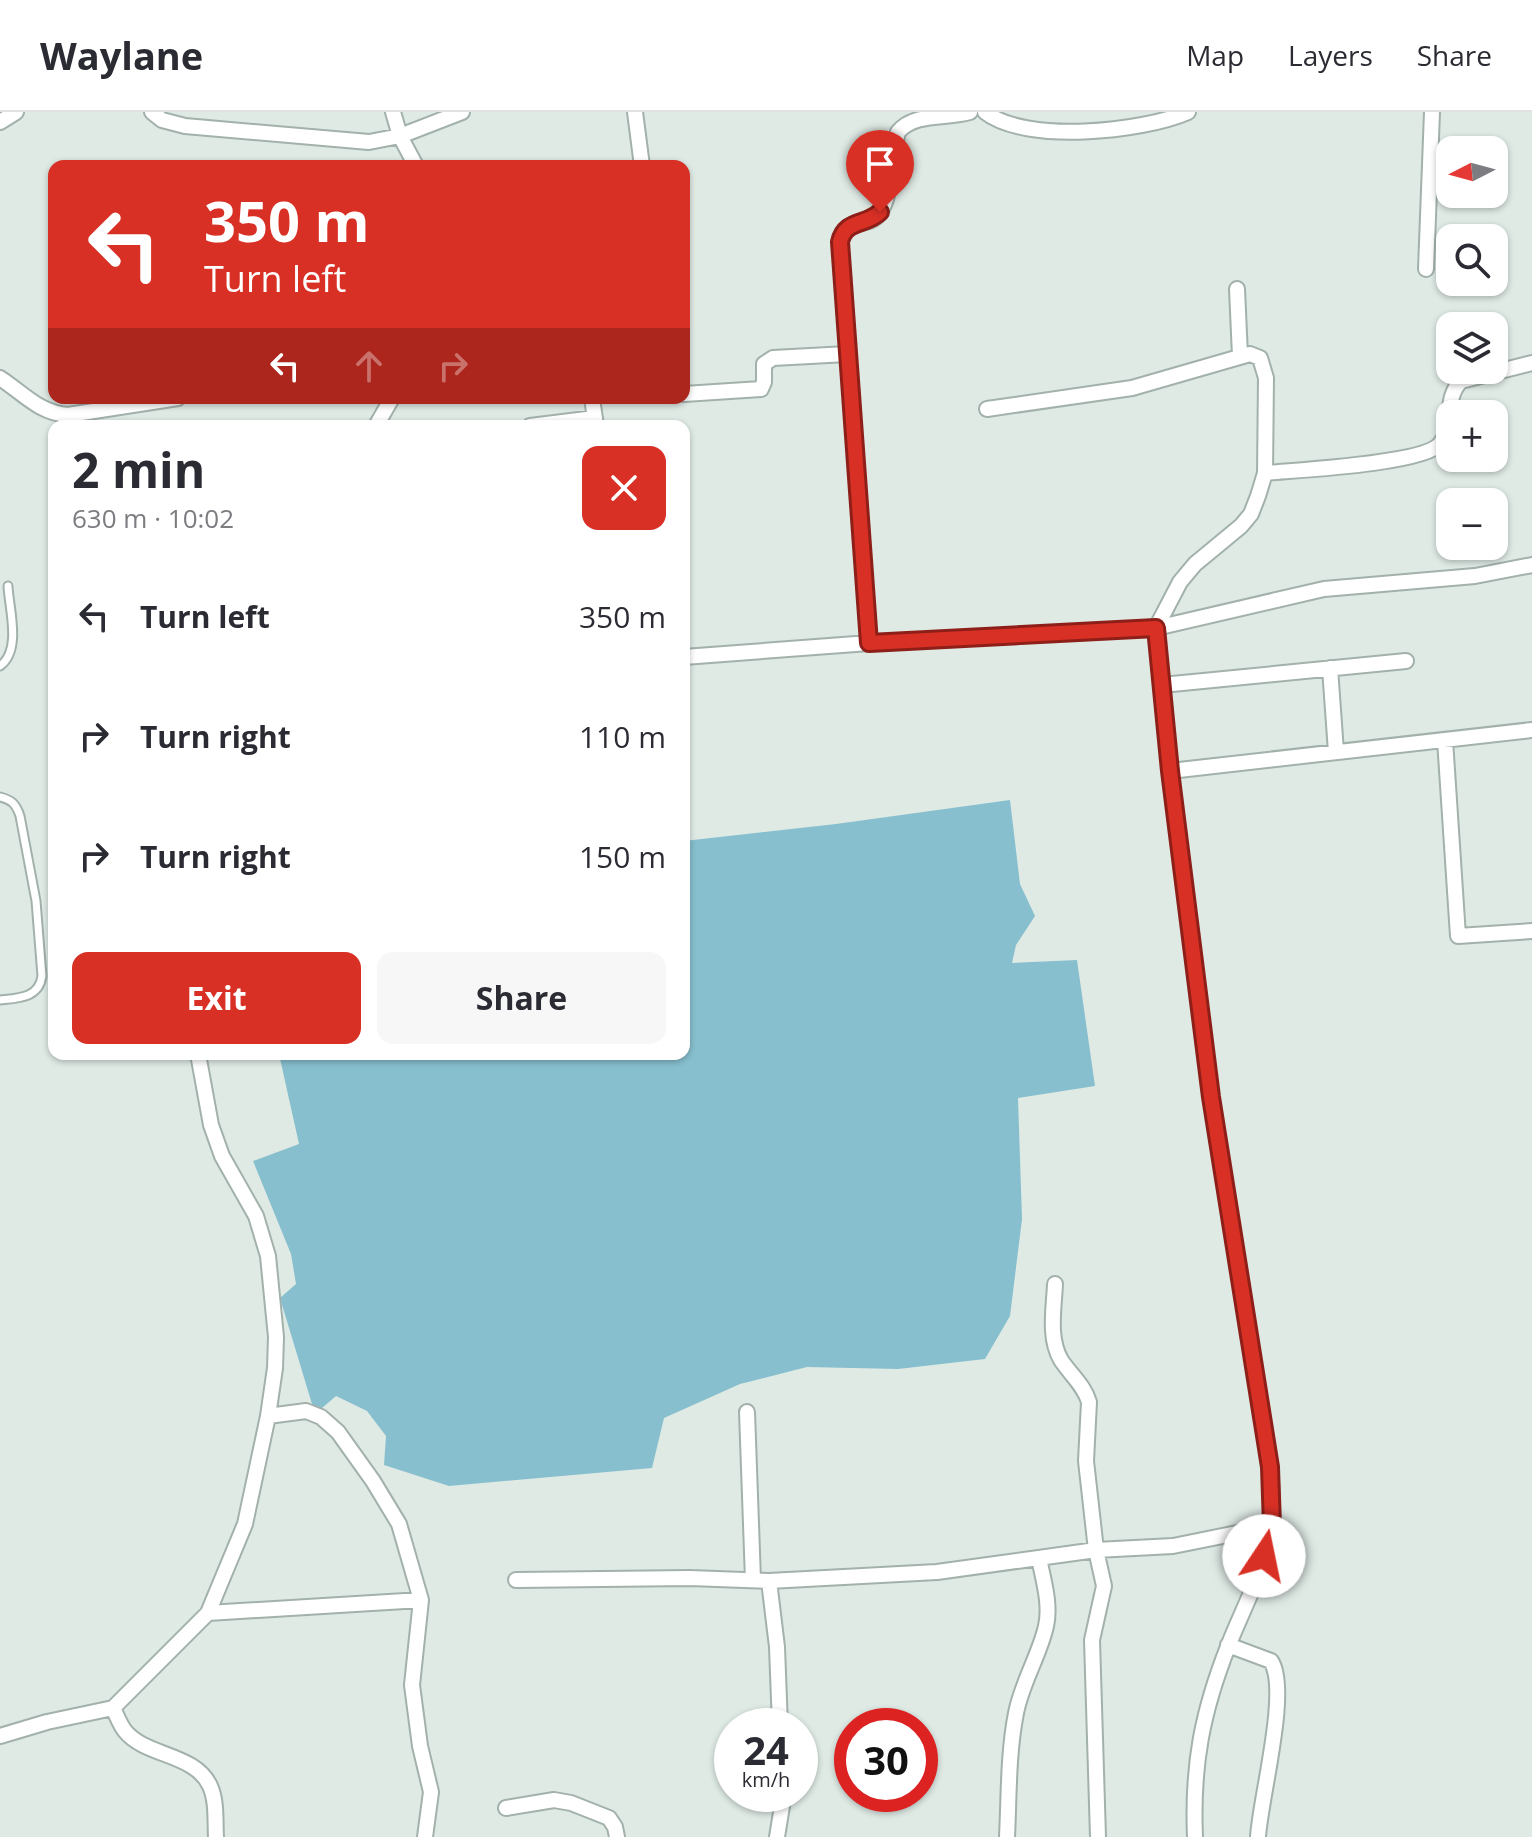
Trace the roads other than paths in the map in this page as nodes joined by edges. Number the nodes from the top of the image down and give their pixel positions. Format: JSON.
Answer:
{"nodes":[{"id":1,"x":16,"y":112,"type":"edge"},
{"id":2,"x":152,"y":112,"type":"edge"},
{"id":3,"x":393,"y":112,"type":"edge"},
{"id":4,"x":462,"y":112,"type":"edge"},
{"id":5,"x":635,"y":112,"type":"edge"},
{"id":6,"x":970,"y":112,"type":"edge"},
{"id":7,"x":985,"y":112,"type":"edge"},
{"id":8,"x":1188,"y":112,"type":"edge"},
{"id":9,"x":1432,"y":112,"type":"edge"},
{"id":10,"x":0,"y":122,"type":"edge"},
{"id":11,"x":400,"y":136,"type":"junction"},
{"id":12,"x":413,"y":160,"type":"edge"},
{"id":13,"x":641,"y":160,"type":"edge"},
{"id":14,"x":1426,"y":269,"type":"dead end"},
{"id":15,"x":1237,"y":289,"type":"dead end"},
{"id":16,"x":847,"y":354,"type":"junction"},
{"id":17,"x":1240,"y":356,"type":"junction"},
{"id":18,"x":1532,"y":363,"type":"edge"},
{"id":19,"x":0,"y":378,"type":"edge"},
{"id":20,"x":690,"y":394,"type":"edge"},
{"id":21,"x":139,"y":404,"type":"edge"},
{"id":22,"x":987,"y":409,"type":"dead end"},
{"id":23,"x":1265,"y":473,"type":"junction"},
{"id":24,"x":1532,"y":565,"type":"edge"},
{"id":25,"x":8,"y":586,"type":"dead end"},
{"id":26,"x":1156,"y":628,"type":"junction"},
{"id":27,"x":869,"y":643,"type":"junction"},
{"id":28,"x":690,"y":657,"type":"edge"},
{"id":29,"x":1406,"y":661,"type":"dead end"},
{"id":30,"x":0,"y":666,"type":"edge"},
{"id":31,"x":1330,"y":668,"type":"junction"},
{"id":32,"x":1162,"y":685,"type":"junction"},
{"id":33,"x":1532,"y":730,"type":"edge"},
{"id":34,"x":1445,"y":740,"type":"junction"},
{"id":35,"x":1336,"y":752,"type":"junction"},
{"id":36,"x":1170,"y":771,"type":"junction"},
{"id":37,"x":0,"y":797,"type":"edge"},
{"id":38,"x":1532,"y":931,"type":"edge"},
{"id":39,"x":0,"y":1000,"type":"edge"},
{"id":40,"x":199,"y":1060,"type":"edge"},
{"id":41,"x":1055,"y":1284,"type":"dead end"},
{"id":42,"x":747,"y":1412,"type":"dead end"},
{"id":43,"x":268,"y":1416,"type":"junction"},
{"id":44,"x":1272,"y":1526,"type":"junction"},
{"id":45,"x":1096,"y":1550,"type":"junction"},
{"id":46,"x":1039,"y":1558,"type":"junction"},
{"id":47,"x":516,"y":1580,"type":"dead end"},
{"id":48,"x":753,"y":1580,"type":"junction"},
{"id":49,"x":769,"y":1581,"type":"junction"},
{"id":50,"x":421,"y":1600,"type":"junction"},
{"id":51,"x":208,"y":1613,"type":"junction"},
{"id":52,"x":1228,"y":1645,"type":"junction"},
{"id":53,"x":113,"y":1708,"type":"junction"},
{"id":54,"x":779,"y":1708,"type":"edge"},
{"id":55,"x":0,"y":1736,"type":"edge"},
{"id":56,"x":506,"y":1808,"type":"dead end"},
{"id":57,"x":781,"y":1812,"type":"edge"},
{"id":58,"x":216,"y":1837,"type":"edge"},
{"id":59,"x":425,"y":1837,"type":"edge"},
{"id":60,"x":617,"y":1837,"type":"edge"},
{"id":61,"x":777,"y":1837,"type":"edge"},
{"id":62,"x":1009,"y":1837,"type":"edge"},
{"id":63,"x":1098,"y":1837,"type":"edge"},
{"id":64,"x":1195,"y":1837,"type":"edge"},
{"id":65,"x":1258,"y":1837,"type":"edge"}],
"edges":[{"from":1,"to":10,"type":"street"},
{"from":2,"to":11,"type":"street"},
{"from":3,"to":11,"type":"street"},
{"from":4,"to":11,"type":"street"},
{"from":5,"to":13,"type":"street"},
{"from":6,"to":16,"type":"street"},
{"from":7,"to":8,"type":"street"},
{"from":9,"to":14,"type":"street"},
{"from":11,"to":12,"type":"street"},
{"from":15,"to":17,"type":"street"},
{"from":16,"to":20,"type":"street"},
{"from":16,"to":27,"type":"street"},
{"from":17,"to":22,"type":"street"},
{"from":17,"to":23,"type":"street"},
{"from":18,"to":23,"type":"street"},
{"from":19,"to":21,"type":"street"},
{"from":23,"to":26,"type":"street"},
{"from":24,"to":26,"type":"street"},
{"from":25,"to":30,"type":"lane"},
{"from":26,"to":27,"type":"street"},
{"from":26,"to":32,"type":"street"},
{"from":27,"to":28,"type":"street"},
{"from":29,"to":31,"type":"street"},
{"from":31,"to":32,"type":"street"},
{"from":31,"to":35,"type":"street"},
{"from":32,"to":36,"type":"street"},
{"from":33,"to":34,"type":"street"},
{"from":34,"to":35,"type":"street"},
{"from":34,"to":38,"type":"street"},
{"from":35,"to":36,"type":"street"},
{"from":36,"to":44,"type":"street"},
{"from":37,"to":39,"type":"lane"},
{"from":40,"to":43,"type":"street"},
{"from":41,"to":45,"type":"street"},
{"from":42,"to":48,"type":"street"},
{"from":43,"to":50,"type":"street"},
{"from":43,"to":51,"type":"street"},
{"from":44,"to":45,"type":"street"},
{"from":44,"to":52,"type":"street"},
{"from":45,"to":46,"type":"street"},
{"from":45,"to":63,"type":"street"},
{"from":46,"to":49,"type":"street"},
{"from":46,"to":62,"type":"street"},
{"from":47,"to":48,"type":"street"},
{"from":48,"to":49,"type":"street"},
{"from":49,"to":54,"type":"street"},
{"from":50,"to":51,"type":"street"},
{"from":50,"to":59,"type":"street"},
{"from":51,"to":53,"type":"street"},
{"from":52,"to":64,"type":"street"},
{"from":52,"to":65,"type":"street"},
{"from":53,"to":55,"type":"street"},
{"from":53,"to":58,"type":"street"},
{"from":56,"to":60,"type":"street"},
{"from":57,"to":61,"type":"street"}]}
